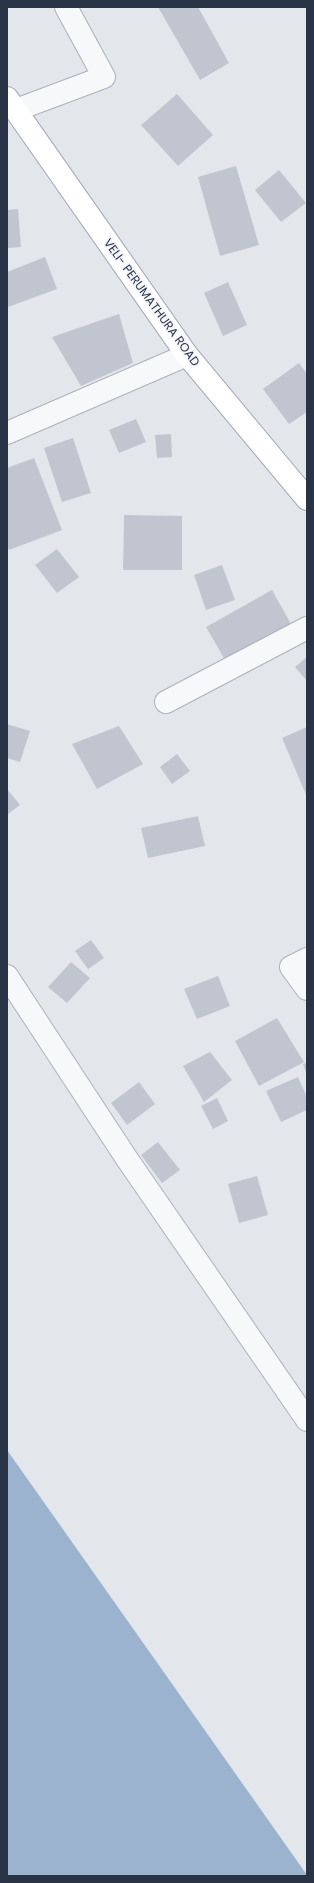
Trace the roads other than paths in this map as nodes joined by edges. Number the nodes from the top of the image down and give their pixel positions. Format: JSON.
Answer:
{"nodes":[{"id":1,"x":66,"y":7,"type":"edge"},
{"id":2,"x":11,"y":104,"type":"edge"},
{"id":3,"x":187,"y":355,"type":"junction"},
{"id":4,"x":7,"y":433,"type":"edge"},
{"id":5,"x":307,"y":499,"type":"edge"},
{"id":6,"x":307,"y":628,"type":"edge"},
{"id":7,"x":166,"y":702,"type":"dead end"},
{"id":8,"x":307,"y":959,"type":"edge"},
{"id":9,"x":7,"y":976,"type":"edge"},
{"id":10,"x":307,"y":990,"type":"edge"},
{"id":11,"x":307,"y":1420,"type":"edge"}],
"edges":[{"from":1,"to":2,"type":"street"},
{"from":2,"to":3,"type":"main road","name":"VELI- PERUMATHURA ROAD"},
{"from":3,"to":4,"type":"street"},
{"from":3,"to":5,"type":"main road","name":"VELI- PERUMATHURA ROAD"},
{"from":6,"to":7,"type":"street"},
{"from":8,"to":10,"type":"street"},
{"from":9,"to":11,"type":"street"}]}
